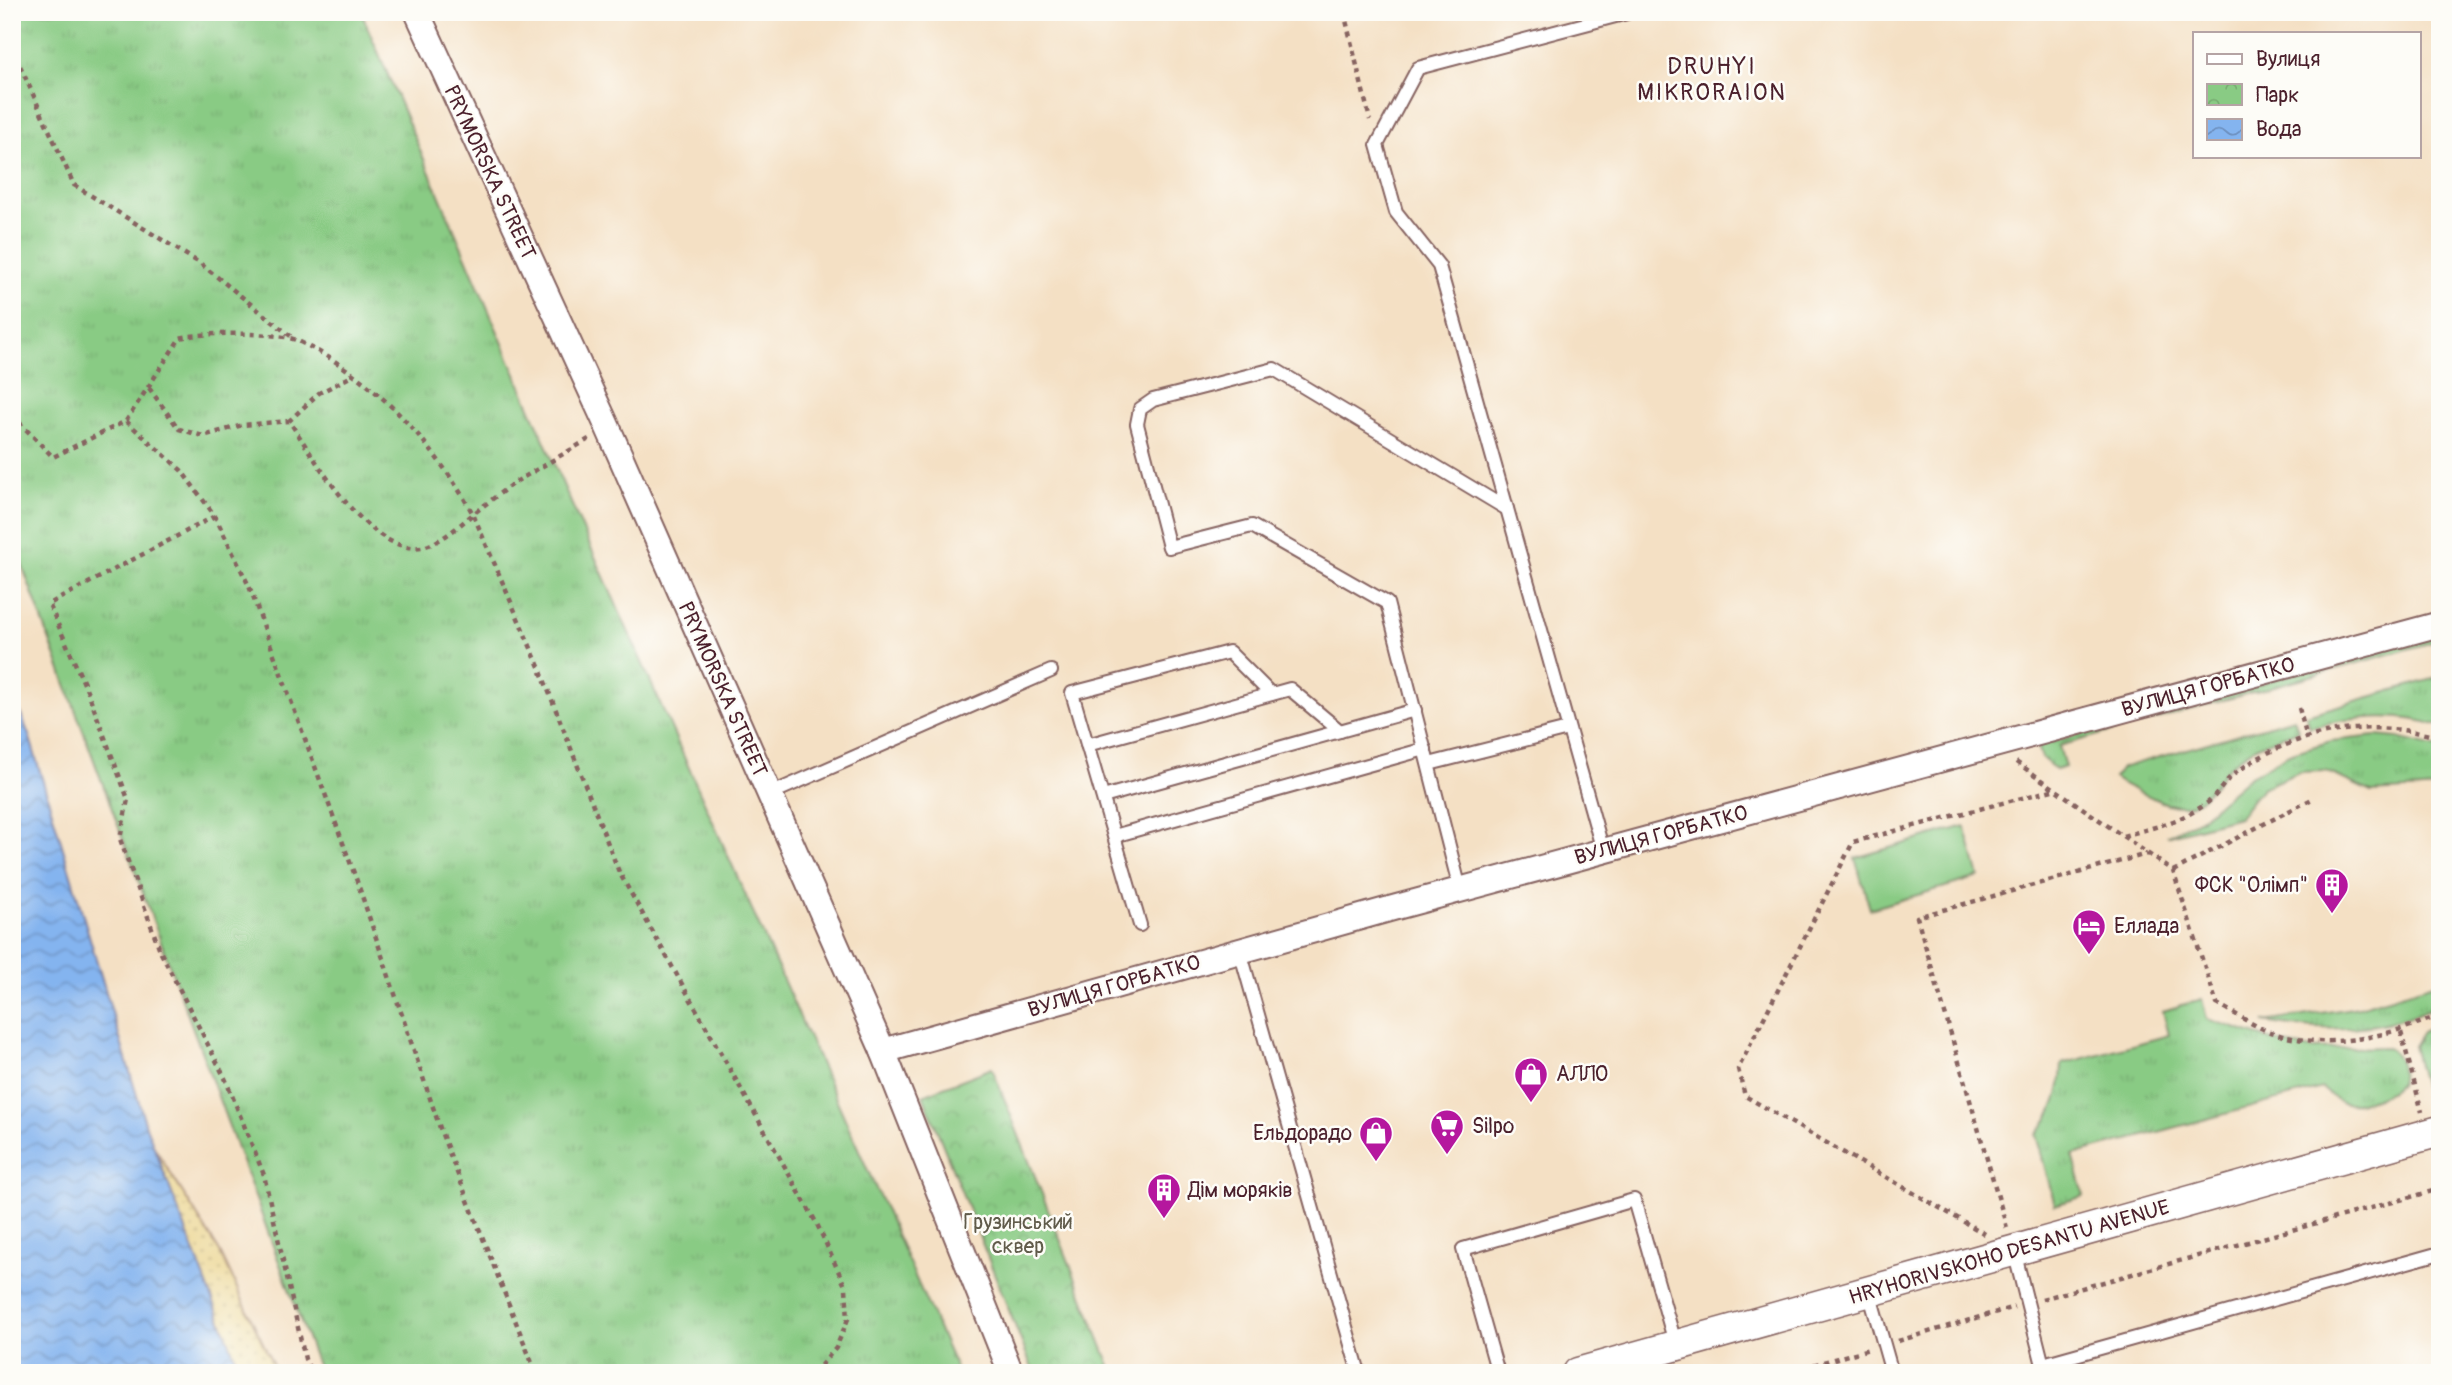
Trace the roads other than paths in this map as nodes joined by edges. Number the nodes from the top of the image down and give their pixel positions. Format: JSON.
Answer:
{"nodes":[{"id":1,"x":417,"y":12,"type":"edge"},
{"id":2,"x":1627,"y":13,"type":"edge"},
{"id":3,"x":1507,"y":509,"type":"junction"},
{"id":4,"x":2440,"y":624,"type":"edge"},
{"id":5,"x":1051,"y":671,"type":"dead end"},
{"id":6,"x":1271,"y":694,"type":"junction"},
{"id":7,"x":1415,"y":710,"type":"junction"},
{"id":8,"x":1568,"y":729,"type":"junction"},
{"id":9,"x":1340,"y":731,"type":"junction"},
{"id":10,"x":1087,"y":745,"type":"junction"},
{"id":11,"x":1425,"y":749,"type":"junction"},
{"id":12,"x":1429,"y":764,"type":"junction"},
{"id":13,"x":770,"y":794,"type":"junction"},
{"id":14,"x":1103,"y":797,"type":"junction"},
{"id":15,"x":1114,"y":836,"type":"junction"},
{"id":16,"x":1603,"y":851,"type":"junction"},
{"id":17,"x":1460,"y":889,"type":"junction"},
{"id":18,"x":1140,"y":925,"type":"dead end"},
{"id":19,"x":1240,"y":951,"type":"junction"},
{"id":20,"x":883,"y":1051,"type":"junction"},
{"id":21,"x":2434,"y":1133,"type":"edge"},
{"id":22,"x":2013,"y":1250,"type":"junction"},
{"id":23,"x":2440,"y":1253,"type":"edge"},
{"id":24,"x":1869,"y":1292,"type":"junction"},
{"id":25,"x":1676,"y":1346,"type":"junction"},
{"id":26,"x":2044,"y":1368,"type":"edge"},
{"id":27,"x":1011,"y":1373,"type":"edge"},
{"id":28,"x":1359,"y":1373,"type":"edge"},
{"id":29,"x":1498,"y":1373,"type":"edge"},
{"id":30,"x":1578,"y":1373,"type":"edge"},
{"id":31,"x":1892,"y":1373,"type":"edge"}],
"edges":[{"from":1,"to":13,"type":"street","name":"PRYMORSKA STREET"},
{"from":2,"to":3,"type":"lane"},
{"from":3,"to":7,"type":"lane"},
{"from":3,"to":8,"type":"lane"},
{"from":4,"to":16,"type":"street","name":"ВУЛИЦЯ ГОРБАТКО"},
{"from":5,"to":13,"type":"lane"},
{"from":6,"to":9,"type":"lane"},
{"from":6,"to":10,"type":"lane"},
{"from":6,"to":10,"type":"lane"},
{"from":7,"to":9,"type":"lane"},
{"from":7,"to":11,"type":"lane"},
{"from":8,"to":12,"type":"lane"},
{"from":8,"to":16,"type":"lane"},
{"from":9,"to":14,"type":"lane"},
{"from":10,"to":14,"type":"lane"},
{"from":11,"to":12,"type":"lane"},
{"from":11,"to":15,"type":"lane"},
{"from":12,"to":17,"type":"lane"},
{"from":13,"to":20,"type":"street","name":"PRYMORSKA STREET"},
{"from":14,"to":15,"type":"lane"},
{"from":15,"to":18,"type":"lane"},
{"from":16,"to":17,"type":"street","name":"ВУЛИЦЯ ГОРБАТКО"},
{"from":17,"to":19,"type":"street","name":"ВУЛИЦЯ ГОРБАТКО"},
{"from":19,"to":20,"type":"street","name":"ВУЛИЦЯ ГОРБАТКО"},
{"from":19,"to":28,"type":"lane"},
{"from":20,"to":27,"type":"street","name":"PRYMORSKA STREET"},
{"from":21,"to":22,"type":"street","name":"HRYHORIVSKOHO DESANTU AVENUE"},
{"from":22,"to":24,"type":"street","name":"HRYHORIVSKOHO DESANTU AVENUE"},
{"from":22,"to":26,"type":"lane"},
{"from":23,"to":26,"type":"lane"},
{"from":24,"to":25,"type":"street","name":"HRYHORIVSKOHO DESANTU AVENUE"},
{"from":24,"to":31,"type":"lane"},
{"from":25,"to":29,"type":"lane"},
{"from":25,"to":30,"type":"street","name":"HRYHORIVSKOHO DESANTU AVENUE"}]}
